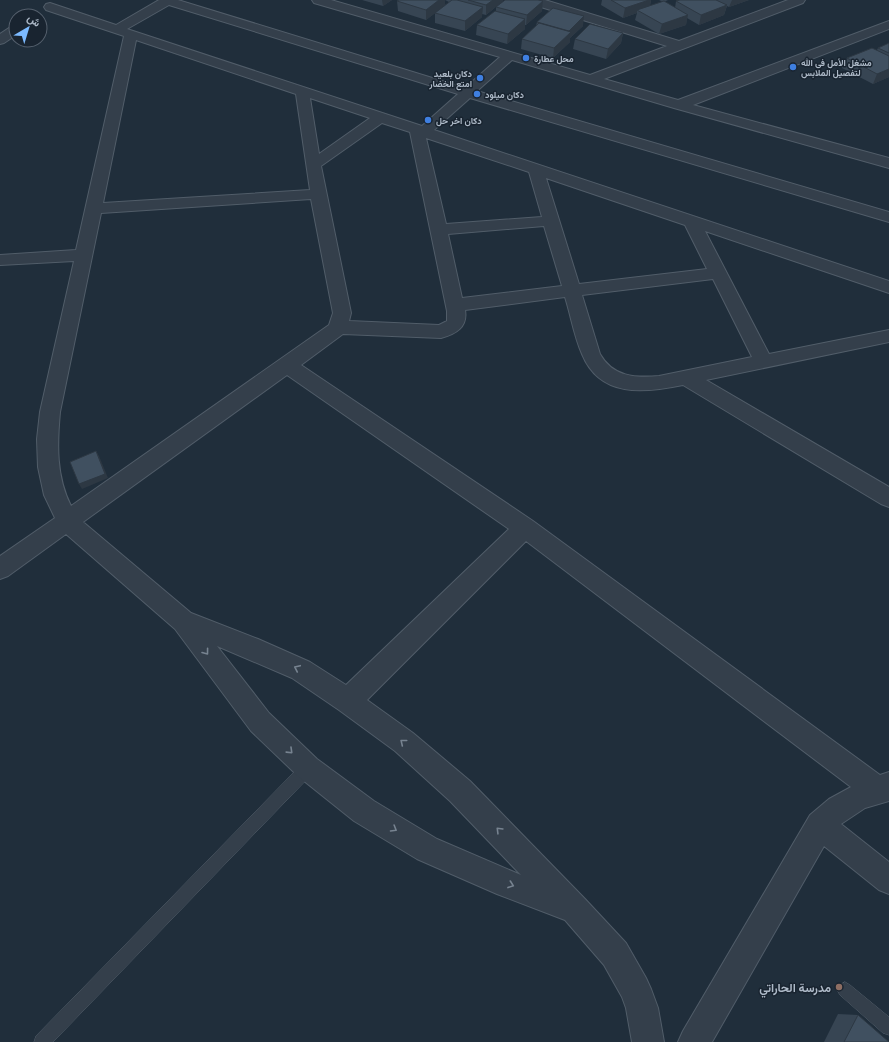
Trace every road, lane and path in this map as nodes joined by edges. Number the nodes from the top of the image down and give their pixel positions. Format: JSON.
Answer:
{"nodes":[{"id":1,"x":63,"y":0,"type":"edge"},
{"id":2,"x":167,"y":0,"type":"edge"},
{"id":3,"x":318,"y":0,"type":"edge"},
{"id":4,"x":532,"y":0,"type":"edge"},
{"id":5,"x":799,"y":0,"type":"edge"},
{"id":6,"x":575,"y":2,"type":"dead end"},
{"id":7,"x":557,"y":8,"type":"junction"},
{"id":8,"x":889,"y":24,"type":"edge"},
{"id":9,"x":124,"y":32,"type":"junction"},
{"id":10,"x":679,"y":45,"type":"junction"},
{"id":11,"x":510,"y":55,"type":"junction"},
{"id":12,"x":591,"y":79,"type":"junction"},
{"id":13,"x":302,"y":91,"type":"junction"},
{"id":14,"x":468,"y":93,"type":"junction"},
{"id":15,"x":679,"y":105,"type":"junction"},
{"id":16,"x":381,"y":117,"type":"junction"},
{"id":17,"x":420,"y":130,"type":"junction"},
{"id":18,"x":889,"y":163,"type":"edge"},
{"id":19,"x":313,"y":165,"type":"junction"},
{"id":20,"x":534,"y":168,"type":"junction"},
{"id":21,"x":318,"y":194,"type":"junction"},
{"id":22,"x":93,"y":209,"type":"junction"},
{"id":23,"x":889,"y":217,"type":"edge"},
{"id":24,"x":691,"y":220,"type":"junction"},
{"id":25,"x":550,"y":221,"type":"junction"},
{"id":26,"x":439,"y":230,"type":"junction"},
{"id":27,"x":84,"y":255,"type":"junction"},
{"id":28,"x":0,"y":260,"type":"edge"},
{"id":29,"x":718,"y":273,"type":"junction"},
{"id":30,"x":889,"y":287,"type":"edge"},
{"id":31,"x":571,"y":292,"type":"junction"},
{"id":32,"x":456,"y":305,"type":"junction"},
{"id":33,"x":339,"y":327,"type":"junction"},
{"id":34,"x":885,"y":339,"type":"edge"},
{"id":35,"x":764,"y":362,"type":"junction"},
{"id":36,"x":287,"y":365,"type":"junction"},
{"id":37,"x":686,"y":378,"type":"junction"},
{"id":38,"x":889,"y":498,"type":"edge"},
{"id":39,"x":68,"y":522,"type":"junction"},
{"id":40,"x":525,"y":528,"type":"junction"},
{"id":41,"x":0,"y":569,"type":"edge"},
{"id":42,"x":183,"y":621,"type":"junction"},
{"id":43,"x":348,"y":701,"type":"junction"},
{"id":44,"x":308,"y":768,"type":"junction"},
{"id":45,"x":884,"y":787,"type":"edge"},
{"id":46,"x":820,"y":825,"type":"junction"},
{"id":47,"x":889,"y":880,"type":"edge"},
{"id":48,"x":575,"y":909,"type":"junction"},
{"id":49,"x":846,"y":990,"type":"dead end"},
{"id":50,"x":889,"y":1027,"type":"edge"},
{"id":51,"x":42,"y":1042,"type":"edge"},
{"id":52,"x":648,"y":1042,"type":"edge"},
{"id":53,"x":694,"y":1042,"type":"edge"}],
"edges":[{"from":1,"to":9,"type":"street"},
{"from":2,"to":9,"type":"street"},
{"from":2,"to":14,"type":"street"},
{"from":3,"to":11,"type":"street"},
{"from":4,"to":7,"type":"street"},
{"from":5,"to":10,"type":"street"},
{"from":6,"to":7,"type":"street"},
{"from":7,"to":10,"type":"street"},
{"from":8,"to":15,"type":"street"},
{"from":9,"to":13,"type":"street"},
{"from":9,"to":22,"type":"street"},
{"from":10,"to":12,"type":"street"},
{"from":11,"to":12,"type":"street"},
{"from":11,"to":14,"type":"street"},
{"from":12,"to":15,"type":"street"},
{"from":13,"to":16,"type":"street"},
{"from":13,"to":19,"type":"street"},
{"from":14,"to":17,"type":"street"},
{"from":14,"to":23,"type":"street"},
{"from":15,"to":18,"type":"street"},
{"from":16,"to":17,"type":"street"},
{"from":16,"to":19,"type":"street"},
{"from":17,"to":20,"type":"street"},
{"from":17,"to":26,"type":"street"},
{"from":19,"to":21,"type":"street"},
{"from":20,"to":24,"type":"street"},
{"from":20,"to":25,"type":"street"},
{"from":21,"to":22,"type":"street"},
{"from":21,"to":33,"type":"street"},
{"from":22,"to":27,"type":"street"},
{"from":24,"to":29,"type":"street"},
{"from":24,"to":30,"type":"street"},
{"from":25,"to":26,"type":"street"},
{"from":25,"to":31,"type":"street"},
{"from":26,"to":32,"type":"street"},
{"from":27,"to":28,"type":"street"},
{"from":27,"to":39,"type":"street"},
{"from":29,"to":31,"type":"street"},
{"from":29,"to":35,"type":"street"},
{"from":31,"to":32,"type":"street"},
{"from":31,"to":37,"type":"street"},
{"from":32,"to":33,"type":"street"},
{"from":33,"to":36,"type":"street"},
{"from":34,"to":35,"type":"street"},
{"from":35,"to":37,"type":"street"},
{"from":36,"to":39,"type":"street"},
{"from":36,"to":40,"type":"street"},
{"from":37,"to":38,"type":"street"},
{"from":39,"to":41,"type":"street"},
{"from":39,"to":42,"type":"street"},
{"from":40,"to":43,"type":"street"},
{"from":40,"to":45,"type":"street"},
{"from":43,"to":42,"type":"street","one_way":true},
{"from":42,"to":44,"type":"street","one_way":true},
{"from":48,"to":43,"type":"street","one_way":true},
{"from":44,"to":48,"type":"street","one_way":true},
{"from":44,"to":51,"type":"lane"},
{"from":45,"to":46,"type":"street"},
{"from":46,"to":47,"type":"street"},
{"from":46,"to":53,"type":"street"},
{"from":48,"to":52,"type":"street"},
{"from":49,"to":50,"type":"lane"}]}
